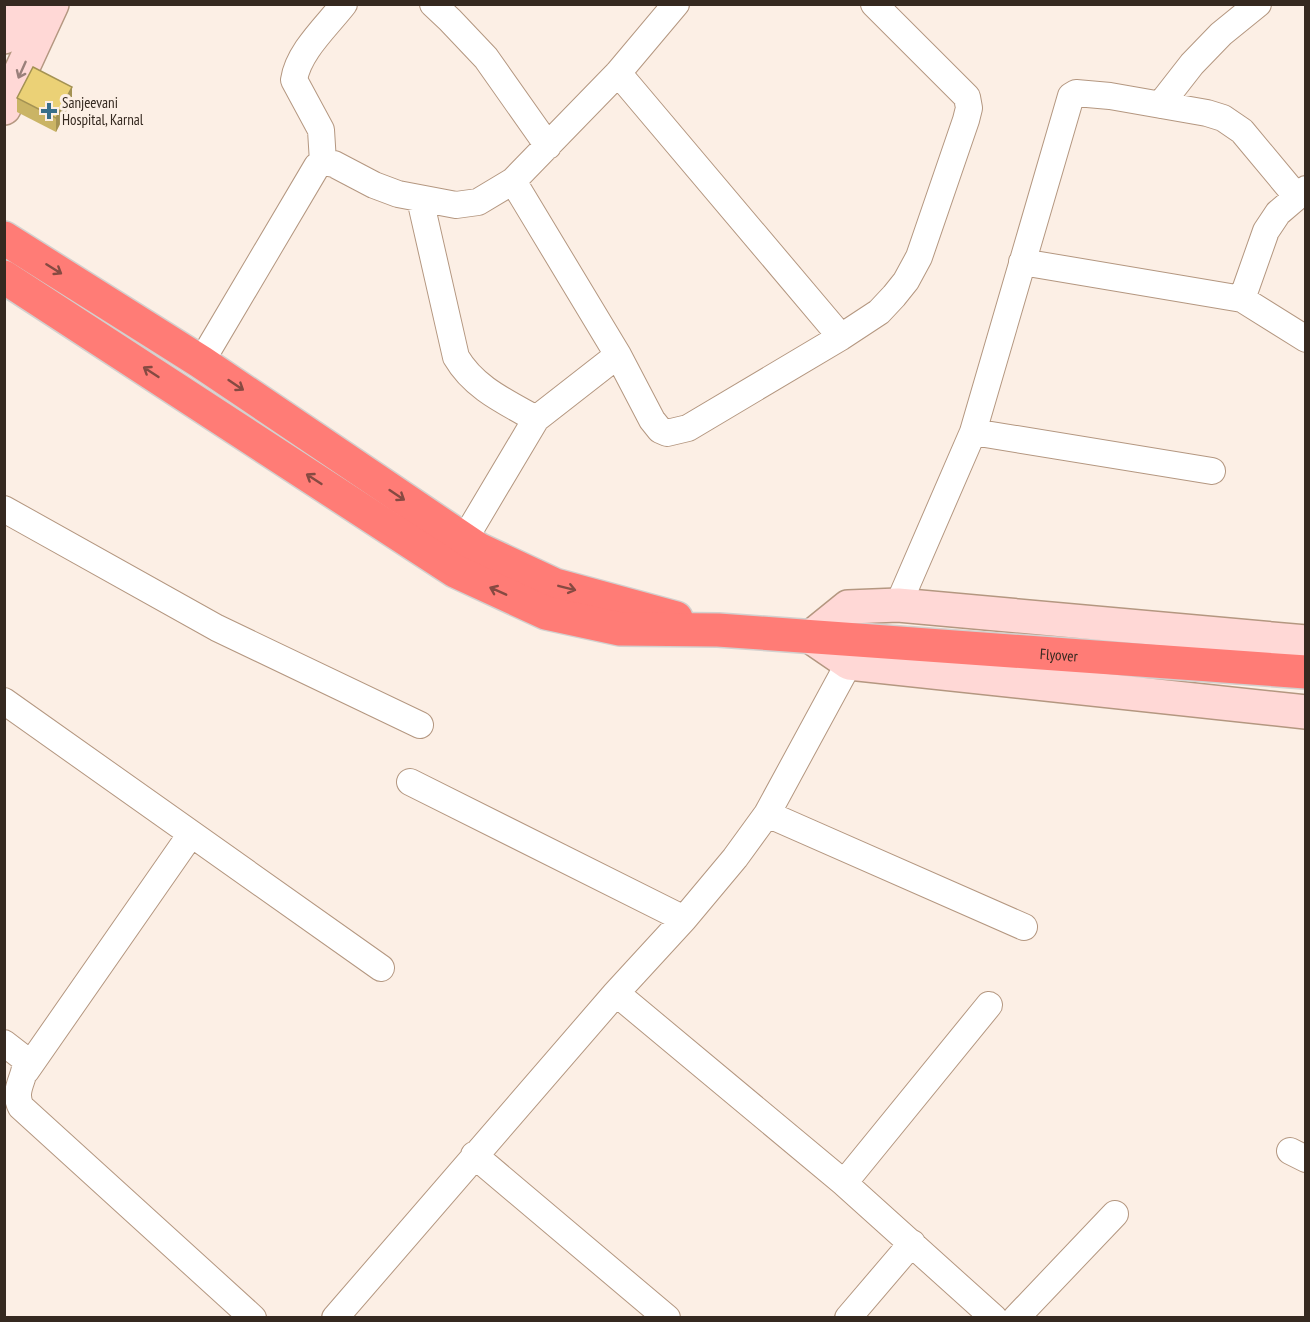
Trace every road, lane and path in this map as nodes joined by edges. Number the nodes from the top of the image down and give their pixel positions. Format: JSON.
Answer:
{"nodes":[{"id":1,"x":345,"y":4,"type":"edge"},
{"id":2,"x":676,"y":4,"type":"edge"},
{"id":3,"x":874,"y":4,"type":"edge"},
{"id":4,"x":1258,"y":4,"type":"edge"},
{"id":5,"x":448,"y":10,"type":"edge"},
{"id":6,"x":23,"y":16,"type":"edge"},
{"id":7,"x":618,"y":73,"type":"junction"},
{"id":8,"x":1160,"y":105,"type":"junction"},
{"id":9,"x":4,"y":108,"type":"edge"},
{"id":10,"x":548,"y":146,"type":"junction"},
{"id":11,"x":323,"y":162,"type":"junction"},
{"id":12,"x":513,"y":181,"type":"junction"},
{"id":13,"x":1301,"y":193,"type":"edge"},
{"id":14,"x":420,"y":199,"type":"junction"},
{"id":15,"x":4,"y":238,"type":"edge"},
{"id":16,"x":1022,"y":262,"type":"junction"},
{"id":17,"x":4,"y":277,"type":"edge"},
{"id":18,"x":1242,"y":299,"type":"junction"},
{"id":19,"x":841,"y":337,"type":"junction"},
{"id":20,"x":1305,"y":339,"type":"edge"},
{"id":21,"x":618,"y":355,"type":"junction"},
{"id":22,"x":201,"y":362,"type":"junction"},
{"id":23,"x":536,"y":419,"type":"junction"},
{"id":24,"x":973,"y":432,"type":"junction"},
{"id":25,"x":1212,"y":471,"type":"dead end"},
{"id":26,"x":4,"y":509,"type":"edge"},
{"id":27,"x":464,"y":540,"type":"junction"},
{"id":28,"x":898,"y":606,"type":"junction"},
{"id":29,"x":718,"y":630,"type":"junction"},
{"id":30,"x":811,"y":637,"type":"junction"},
{"id":31,"x":1305,"y":642,"type":"edge"},
{"id":32,"x":847,"y":651,"type":"junction"},
{"id":33,"x":1305,"y":672,"type":"edge"},
{"id":34,"x":4,"y":701,"type":"edge"},
{"id":35,"x":1305,"y":712,"type":"edge"},
{"id":36,"x":420,"y":725,"type":"dead end"},
{"id":37,"x":410,"y":782,"type":"dead end"},
{"id":38,"x":767,"y":814,"type":"junction"},
{"id":39,"x":191,"y":834,"type":"junction"},
{"id":40,"x":684,"y":919,"type":"junction"},
{"id":41,"x":1024,"y":927,"type":"dead end"},
{"id":42,"x":381,"y":968,"type":"dead end"},
{"id":43,"x":616,"y":993,"type":"junction"},
{"id":44,"x":989,"y":1005,"type":"dead end"},
{"id":45,"x":4,"y":1043,"type":"edge"},
{"id":46,"x":26,"y":1071,"type":"junction"},
{"id":47,"x":474,"y":1155,"type":"junction"},
{"id":48,"x":844,"y":1183,"type":"junction"},
{"id":49,"x":1115,"y":1214,"type":"dead end"},
{"id":50,"x":912,"y":1243,"type":"junction"},
{"id":51,"x":253,"y":1317,"type":"edge"},
{"id":52,"x":335,"y":1317,"type":"edge"},
{"id":53,"x":667,"y":1317,"type":"edge"},
{"id":54,"x":848,"y":1317,"type":"edge"},
{"id":55,"x":994,"y":1317,"type":"edge"},
{"id":56,"x":1016,"y":1317,"type":"edge"}],
"edges":[{"from":1,"to":11,"type":"street"},
{"from":2,"to":7,"type":"street"},
{"from":3,"to":19,"type":"street"},
{"from":4,"to":8,"type":"street"},
{"from":5,"to":10,"type":"street"},
{"from":6,"to":9,"type":"street","one_way":true},
{"from":7,"to":10,"type":"street"},
{"from":7,"to":19,"type":"street"},
{"from":8,"to":13,"type":"street"},
{"from":8,"to":16,"type":"street"},
{"from":10,"to":12,"type":"street"},
{"from":11,"to":14,"type":"street"},
{"from":11,"to":22,"type":"street"},
{"from":12,"to":14,"type":"street"},
{"from":12,"to":21,"type":"street"},
{"from":13,"to":18,"type":"street"},
{"from":14,"to":23,"type":"street"},
{"from":15,"to":22,"type":"highway","one_way":true},
{"from":16,"to":18,"type":"street"},
{"from":16,"to":24,"type":"street"},
{"from":29,"to":17,"type":"highway","one_way":true},
{"from":18,"to":20,"type":"street"},
{"from":19,"to":21,"type":"street"},
{"from":21,"to":23,"type":"street"},
{"from":22,"to":27,"type":"highway","one_way":true},
{"from":23,"to":27,"type":"street"},
{"from":24,"to":25,"type":"street"},
{"from":24,"to":28,"type":"street"},
{"from":26,"to":36,"type":"street"},
{"from":27,"to":29,"type":"highway","one_way":true},
{"from":28,"to":30,"type":"street"},
{"from":28,"to":31,"type":"street"},
{"from":29,"to":30,"type":"highway","name":"Flyover"},
{"from":30,"to":32,"type":"highway","name":"Flyover"},
{"from":32,"to":33,"type":"highway","name":"Flyover"},
{"from":32,"to":35,"type":"street"},
{"from":32,"to":38,"type":"street"},
{"from":34,"to":39,"type":"street"},
{"from":37,"to":40,"type":"street"},
{"from":38,"to":40,"type":"street"},
{"from":38,"to":41,"type":"street"},
{"from":39,"to":42,"type":"street"},
{"from":39,"to":46,"type":"street"},
{"from":40,"to":43,"type":"street"},
{"from":43,"to":47,"type":"street"},
{"from":43,"to":48,"type":"street"},
{"from":44,"to":48,"type":"street"},
{"from":45,"to":46,"type":"street"},
{"from":46,"to":51,"type":"street"},
{"from":47,"to":52,"type":"street"},
{"from":47,"to":53,"type":"street"},
{"from":48,"to":50,"type":"street"},
{"from":49,"to":56,"type":"street"},
{"from":50,"to":54,"type":"street"},
{"from":50,"to":55,"type":"street"}]}
